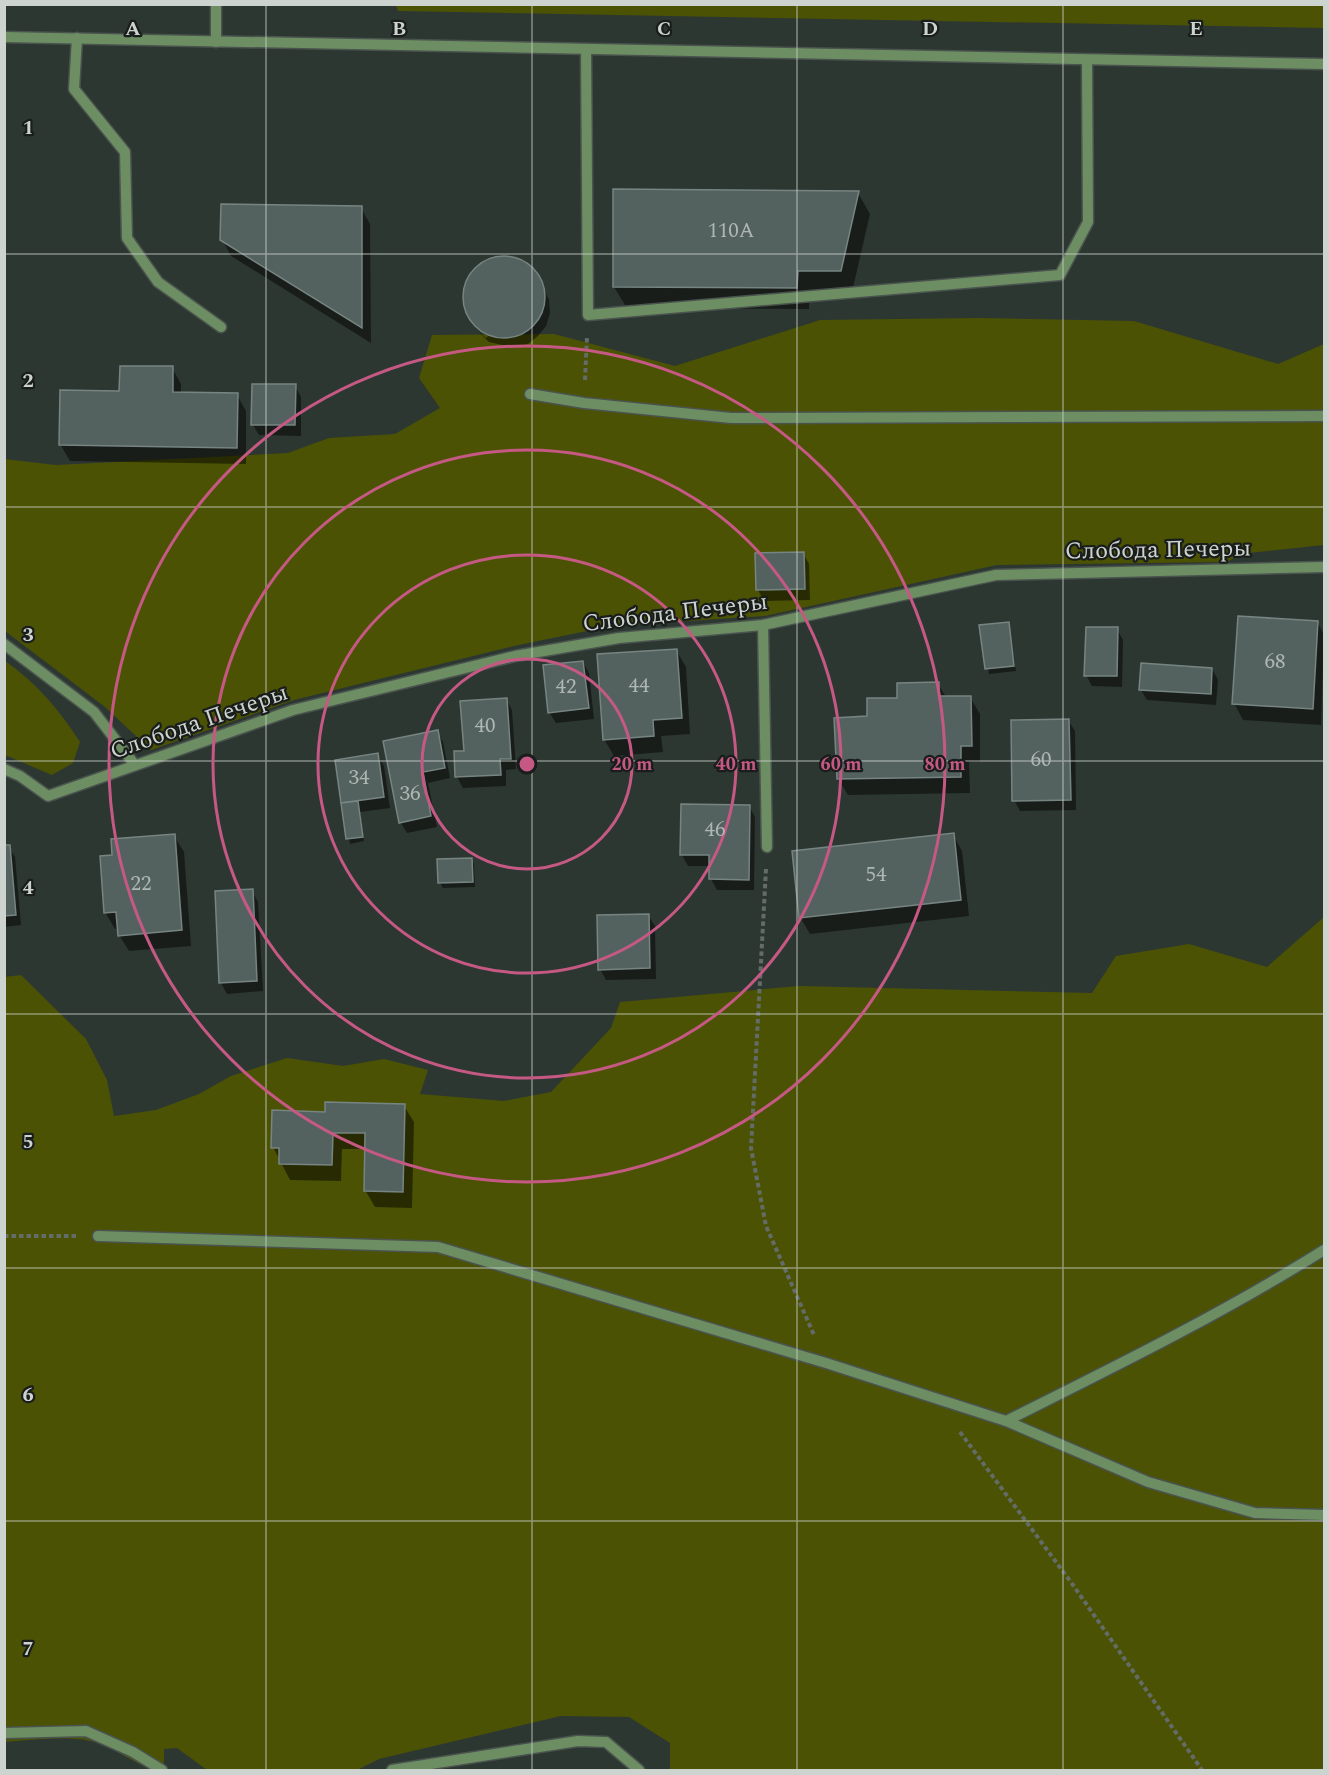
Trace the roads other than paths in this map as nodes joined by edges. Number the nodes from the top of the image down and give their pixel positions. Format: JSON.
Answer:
{"nodes":[{"id":1,"x":216,"y":4,"type":"edge"},
{"id":2,"x":4,"y":37,"type":"edge"},
{"id":3,"x":76,"y":38,"type":"junction"},
{"id":4,"x":216,"y":42,"type":"junction"},
{"id":5,"x":586,"y":49,"type":"junction"},
{"id":6,"x":1087,"y":60,"type":"junction"},
{"id":7,"x":1324,"y":64,"type":"edge"},
{"id":8,"x":221,"y":327,"type":"dead end"},
{"id":9,"x":530,"y":394,"type":"dead end"},
{"id":10,"x":1324,"y":416,"type":"edge"},
{"id":11,"x":1324,"y":567,"type":"edge"},
{"id":12,"x":763,"y":626,"type":"junction"},
{"id":13,"x":4,"y":644,"type":"edge"},
{"id":14,"x":135,"y":765,"type":"junction"},
{"id":15,"x":4,"y":769,"type":"edge"},
{"id":16,"x":767,"y":847,"type":"road end"},
{"id":17,"x":99,"y":1236,"type":"road end"},
{"id":18,"x":1324,"y":1250,"type":"edge"},
{"id":19,"x":1006,"y":1421,"type":"junction"},
{"id":20,"x":1324,"y":1515,"type":"edge"},
{"id":21,"x":4,"y":1733,"type":"edge"},
{"id":22,"x":162,"y":1770,"type":"edge"},
{"id":23,"x":392,"y":1770,"type":"edge"},
{"id":24,"x":639,"y":1770,"type":"edge"}],
"edges":[{"from":1,"to":4,"type":"street"},
{"from":2,"to":3,"type":"street"},
{"from":3,"to":4,"type":"street"},
{"from":3,"to":8,"type":"street"},
{"from":4,"to":5,"type":"street"},
{"from":5,"to":6,"type":"street"},
{"from":5,"to":6,"type":"street"},
{"from":6,"to":7,"type":"street"},
{"from":9,"to":10,"type":"street"},
{"from":11,"to":12,"type":"street","name":"Слобода Печеры"},
{"from":12,"to":14,"type":"street","name":"Слобода Печеры"},
{"from":12,"to":16,"type":"street"},
{"from":13,"to":14,"type":"street"},
{"from":14,"to":15,"type":"street","name":"Слобода Печеры"},
{"from":17,"to":19,"type":"street"},
{"from":18,"to":19,"type":"street"},
{"from":19,"to":20,"type":"street"},
{"from":21,"to":22,"type":"street"},
{"from":23,"to":24,"type":"street"}]}
